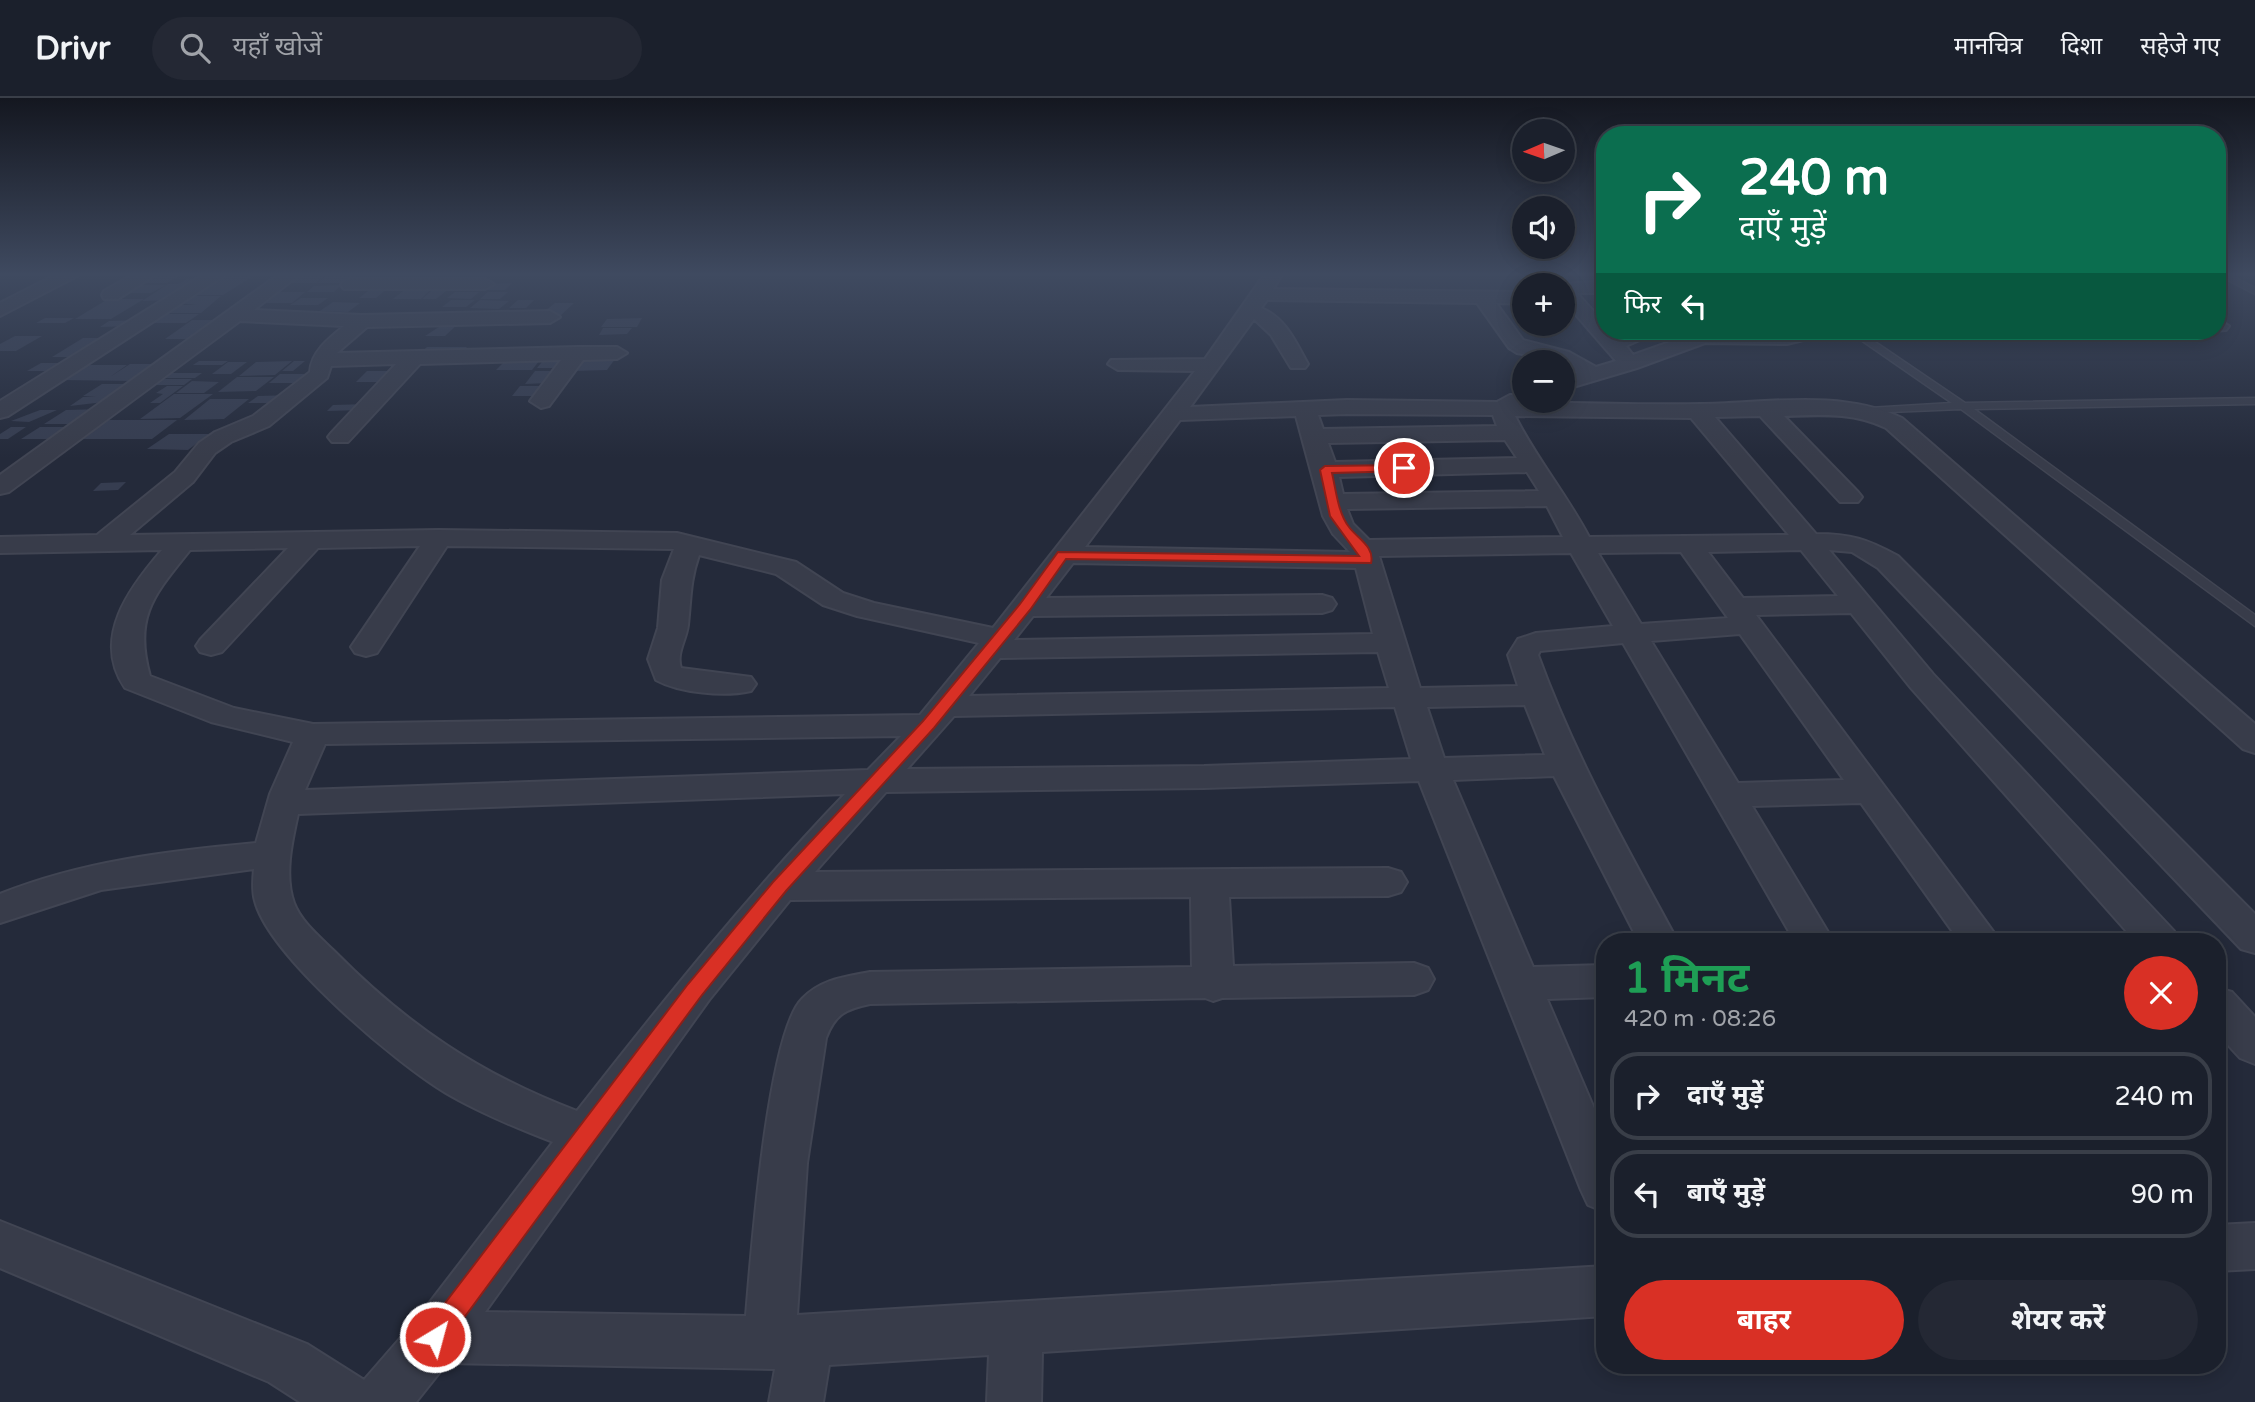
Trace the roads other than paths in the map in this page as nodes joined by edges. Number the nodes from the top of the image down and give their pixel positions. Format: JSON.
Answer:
{"nodes":[{"id":1,"x":119,"y":336,"type":"edge"},
{"id":2,"x":210,"y":336,"type":"edge"},
{"id":3,"x":346,"y":336,"type":"edge"},
{"id":4,"x":1232,"y":336,"type":"edge"},
{"id":5,"x":1282,"y":336,"type":"edge"},
{"id":6,"x":1510,"y":336,"type":"edge"},
{"id":7,"x":1608,"y":340,"type":"edge"},
{"id":8,"x":1623,"y":340,"type":"edge"},
{"id":9,"x":1693,"y":340,"type":"edge"},
{"id":10,"x":1866,"y":340,"type":"edge"},
{"id":11,"x":340,"y":341,"type":"junction"},
{"id":12,"x":1612,"y":345,"type":"junction"},
{"id":13,"x":578,"y":353,"type":"junction"},
{"id":14,"x":415,"y":357,"type":"junction"},
{"id":15,"x":322,"y":360,"type":"junction"},
{"id":16,"x":1118,"y":364,"type":"dead end"},
{"id":17,"x":1298,"y":364,"type":"dead end"},
{"id":18,"x":1630,"y":364,"type":"junction"},
{"id":19,"x":1211,"y":365,"type":"junction"},
{"id":20,"x":1594,"y":374,"type":"junction"},
{"id":21,"x":1575,"y":380,"type":"edge"},
{"id":22,"x":541,"y":401,"type":"dead end"},
{"id":23,"x":2255,"y":401,"type":"edge"},
{"id":24,"x":1963,"y":406,"type":"junction"},
{"id":25,"x":1765,"y":409,"type":"junction"},
{"id":26,"x":0,"y":411,"type":"edge"},
{"id":27,"x":1697,"y":411,"type":"junction"},
{"id":28,"x":1869,"y":411,"type":"junction"},
{"id":29,"x":1575,"y":412,"type":"edge"},
{"id":30,"x":1513,"y":413,"type":"edge"},
{"id":31,"x":1172,"y":414,"type":"junction"},
{"id":32,"x":1309,"y":423,"type":"junction"},
{"id":33,"x":340,"y":437,"type":"dead end"},
{"id":34,"x":1534,"y":465,"type":"junction"},
{"id":35,"x":1325,"y":470,"type":"junction"},
{"id":36,"x":0,"y":487,"type":"edge"},
{"id":37,"x":1849,"y":497,"type":"dead end"},
{"id":38,"x":1556,"y":498,"type":"junction"},
{"id":39,"x":1333,"y":502,"type":"junction"},
{"id":40,"x":439,"y":538,"type":"junction"},
{"id":41,"x":311,"y":540,"type":"junction"},
{"id":42,"x":1808,"y":542,"type":"junction"},
{"id":43,"x":182,"y":543,"type":"junction"},
{"id":44,"x":690,"y":543,"type":"junction"},
{"id":45,"x":103,"y":544,"type":"junction"},
{"id":46,"x":1690,"y":546,"type":"junction"},
{"id":47,"x":3,"y":547,"type":"edge"},
{"id":48,"x":1581,"y":547,"type":"junction"},
{"id":49,"x":1364,"y":554,"type":"junction"},
{"id":50,"x":1062,"y":555,"type":"junction"},
{"id":51,"x":1269,"y":604,"type":"junction"},
{"id":52,"x":1322,"y":604,"type":"dead end"},
{"id":53,"x":1857,"y":604,"type":"junction"},
{"id":54,"x":1025,"y":607,"type":"junction"},
{"id":55,"x":1742,"y":616,"type":"junction"},
{"id":56,"x":2255,"y":622,"type":"edge"},
{"id":57,"x":1631,"y":632,"type":"junction"},
{"id":58,"x":1390,"y":643,"type":"junction"},
{"id":59,"x":995,"y":644,"type":"junction"},
{"id":60,"x":1273,"y":645,"type":"junction"},
{"id":61,"x":211,"y":646,"type":"dead end"},
{"id":62,"x":366,"y":647,"type":"dead end"},
{"id":63,"x":740,"y":684,"type":"dead end"},
{"id":64,"x":1536,"y":695,"type":"junction"},
{"id":65,"x":1408,"y":698,"type":"junction"},
{"id":66,"x":936,"y":715,"type":"junction"},
{"id":67,"x":313,"y":734,"type":"junction"},
{"id":68,"x":2255,"y":742,"type":"edge"},
{"id":69,"x":1569,"y":765,"type":"junction"},
{"id":70,"x":1431,"y":769,"type":"junction"},
{"id":71,"x":877,"y":781,"type":"junction"},
{"id":72,"x":1871,"y":791,"type":"junction"},
{"id":73,"x":1728,"y":795,"type":"junction"},
{"id":74,"x":284,"y":803,"type":"junction"},
{"id":75,"x":274,"y":854,"type":"junction"},
{"id":76,"x":1388,"y":882,"type":"dead end"},
{"id":77,"x":1210,"y":883,"type":"junction"},
{"id":78,"x":780,"y":887,"type":"junction"},
{"id":79,"x":0,"y":909,"type":"edge"},
{"id":80,"x":1654,"y":933,"type":"edge"},
{"id":81,"x":1810,"y":933,"type":"edge"},
{"id":82,"x":1975,"y":933,"type":"edge"},
{"id":83,"x":2152,"y":933,"type":"edge"},
{"id":84,"x":2255,"y":938,"type":"edge"},
{"id":85,"x":1414,"y":979,"type":"dead end"},
{"id":86,"x":1596,"y":981,"type":"edge"},
{"id":87,"x":1520,"y":984,"type":"junction"},
{"id":88,"x":1213,"y":985,"type":"junction"},
{"id":89,"x":2226,"y":1014,"type":"edge"},
{"id":90,"x":2255,"y":1046,"type":"edge"},
{"id":91,"x":586,"y":1134,"type":"junction"},
{"id":92,"x":1596,"y":1168,"type":"edge"},
{"id":93,"x":0,"y":1244,"type":"edge"},
{"id":94,"x":2255,"y":1246,"type":"edge"},
{"id":95,"x":2226,"y":1248,"type":"edge"},
{"id":96,"x":1596,"y":1292,"type":"edge"},
{"id":97,"x":1016,"y":1328,"type":"junction"},
{"id":98,"x":435,"y":1337,"type":"junction"},
{"id":99,"x":788,"y":1342,"type":"junction"},
{"id":100,"x":349,"y":1402,"type":"edge"},
{"id":101,"x":381,"y":1402,"type":"edge"},
{"id":102,"x":796,"y":1402,"type":"edge"},
{"id":103,"x":1014,"y":1402,"type":"edge"}],
"edges":[{"from":1,"to":26,"type":"street"},
{"from":2,"to":36,"type":"street"},
{"from":3,"to":11,"type":"street"},
{"from":4,"to":19,"type":"street"},
{"from":5,"to":17,"type":"street"},
{"from":6,"to":20,"type":"street"},
{"from":7,"to":12,"type":"street"},
{"from":8,"to":12,"type":"street"},
{"from":9,"to":18,"type":"street"},
{"from":10,"to":24,"type":"lane"},
{"from":11,"to":13,"type":"street"},
{"from":11,"to":15,"type":"street"},
{"from":12,"to":18,"type":"street"},
{"from":13,"to":14,"type":"street"},
{"from":13,"to":22,"type":"street"},
{"from":14,"to":15,"type":"street"},
{"from":14,"to":33,"type":"street"},
{"from":15,"to":45,"type":"street"},
{"from":16,"to":19,"type":"street"},
{"from":18,"to":20,"type":"street"},
{"from":19,"to":31,"type":"street"},
{"from":20,"to":21,"type":"street"},
{"from":23,"to":24,"type":"lane"},
{"from":24,"to":28,"type":"lane"},
{"from":24,"to":56,"type":"lane"},
{"from":25,"to":27,"type":"street"},
{"from":25,"to":28,"type":"street"},
{"from":25,"to":37,"type":"street"},
{"from":27,"to":29,"type":"street"},
{"from":27,"to":42,"type":"street"},
{"from":28,"to":68,"type":"street"},
{"from":30,"to":32,"type":"street"},
{"from":30,"to":34,"type":"street"},
{"from":31,"to":32,"type":"street"},
{"from":31,"to":50,"type":"street"},
{"from":32,"to":35,"type":"street"},
{"from":34,"to":35,"type":"street"},
{"from":34,"to":38,"type":"street"},
{"from":35,"to":39,"type":"street"},
{"from":38,"to":39,"type":"street"},
{"from":38,"to":48,"type":"street"},
{"from":39,"to":49,"type":"street"},
{"from":40,"to":41,"type":"street"},
{"from":40,"to":44,"type":"street"},
{"from":40,"to":62,"type":"street"},
{"from":41,"to":43,"type":"street"},
{"from":41,"to":61,"type":"street"},
{"from":42,"to":46,"type":"street"},
{"from":42,"to":53,"type":"street"},
{"from":42,"to":84,"type":"street"},
{"from":43,"to":45,"type":"street"},
{"from":43,"to":67,"type":"street"},
{"from":44,"to":59,"type":"street"},
{"from":44,"to":63,"type":"street"},
{"from":45,"to":47,"type":"street"},
{"from":46,"to":48,"type":"street"},
{"from":46,"to":55,"type":"street"},
{"from":48,"to":49,"type":"street"},
{"from":48,"to":57,"type":"street"},
{"from":49,"to":50,"type":"street"},
{"from":49,"to":58,"type":"street"},
{"from":50,"to":54,"type":"street"},
{"from":51,"to":52,"type":"street"},
{"from":51,"to":54,"type":"street"},
{"from":51,"to":60,"type":"street"},
{"from":53,"to":55,"type":"street"},
{"from":53,"to":83,"type":"street"},
{"from":54,"to":59,"type":"street"},
{"from":55,"to":57,"type":"street"},
{"from":55,"to":72,"type":"street"},
{"from":57,"to":64,"type":"street"},
{"from":57,"to":73,"type":"street"},
{"from":58,"to":60,"type":"street"},
{"from":58,"to":65,"type":"street"},
{"from":59,"to":60,"type":"street"},
{"from":59,"to":66,"type":"street"},
{"from":64,"to":65,"type":"street"},
{"from":64,"to":69,"type":"street"},
{"from":65,"to":66,"type":"street"},
{"from":65,"to":70,"type":"street"},
{"from":66,"to":67,"type":"street"},
{"from":66,"to":71,"type":"street"},
{"from":67,"to":74,"type":"street"},
{"from":69,"to":70,"type":"street"},
{"from":69,"to":80,"type":"street"},
{"from":70,"to":71,"type":"street"},
{"from":70,"to":87,"type":"street"},
{"from":71,"to":74,"type":"street"},
{"from":71,"to":78,"type":"street"},
{"from":72,"to":73,"type":"street"},
{"from":72,"to":82,"type":"street"},
{"from":73,"to":81,"type":"street"},
{"from":74,"to":75,"type":"street"},
{"from":75,"to":79,"type":"street"},
{"from":75,"to":91,"type":"street"},
{"from":76,"to":77,"type":"street"},
{"from":77,"to":78,"type":"street"},
{"from":77,"to":88,"type":"street"},
{"from":78,"to":91,"type":"street"},
{"from":85,"to":88,"type":"street"},
{"from":86,"to":87,"type":"street"},
{"from":87,"to":92,"type":"street"},
{"from":88,"to":99,"type":"street"},
{"from":89,"to":90,"type":"street"},
{"from":91,"to":98,"type":"street"},
{"from":93,"to":100,"type":"street"},
{"from":94,"to":95,"type":"street"},
{"from":96,"to":97,"type":"street"},
{"from":97,"to":99,"type":"street"},
{"from":97,"to":103,"type":"street"},
{"from":98,"to":99,"type":"street"},
{"from":98,"to":101,"type":"street"},
{"from":99,"to":102,"type":"street"}]}
